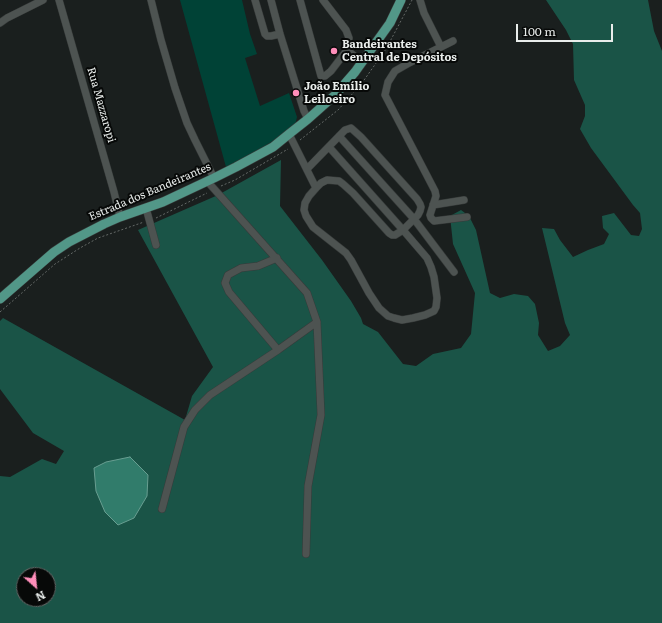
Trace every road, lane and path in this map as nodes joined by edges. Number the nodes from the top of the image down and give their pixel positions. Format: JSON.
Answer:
{"nodes":[{"id":1,"x":43,"y":0,"type":"edge"},
{"id":2,"x":59,"y":0,"type":"edge"},
{"id":3,"x":151,"y":0,"type":"edge"},
{"id":4,"x":255,"y":0,"type":"edge"},
{"id":5,"x":271,"y":0,"type":"edge"},
{"id":6,"x":300,"y":0,"type":"edge"},
{"id":7,"x":323,"y":0,"type":"edge"},
{"id":8,"x":402,"y":0,"type":"edge"},
{"id":9,"x":420,"y":0,"type":"edge"},
{"id":10,"x":0,"y":23,"type":"edge"},
{"id":11,"x":280,"y":34,"type":"junction"},
{"id":12,"x":453,"y":41,"type":"dead end"},
{"id":13,"x":440,"y":47,"type":"junction"},
{"id":14,"x":347,"y":50,"type":"junction"},
{"id":15,"x":362,"y":62,"type":"junction"},
{"id":16,"x":308,"y":119,"type":"junction"},
{"id":17,"x":289,"y":134,"type":"junction"},
{"id":18,"x":339,"y":136,"type":"junction"},
{"id":19,"x":329,"y":147,"type":"junction"},
{"id":20,"x":307,"y":169,"type":"junction"},
{"id":21,"x":211,"y":180,"type":"junction"},
{"id":22,"x":316,"y":188,"type":"junction"},
{"id":23,"x":464,"y":200,"type":"dead end"},
{"id":24,"x":433,"y":205,"type":"junction"},
{"id":25,"x":146,"y":208,"type":"junction"},
{"id":26,"x":120,"y":217,"type":"junction"},
{"id":27,"x":467,"y":217,"type":"dead end"},
{"id":28,"x":414,"y":219,"type":"junction"},
{"id":29,"x":403,"y":230,"type":"junction"},
{"id":30,"x":156,"y":245,"type":"dead end"},
{"id":31,"x":277,"y":258,"type":"junction"},
{"id":32,"x":454,"y":272,"type":"dead end"},
{"id":33,"x":0,"y":299,"type":"edge"},
{"id":34,"x":318,"y":322,"type":"junction"},
{"id":35,"x":278,"y":350,"type":"junction"},
{"id":36,"x":162,"y":509,"type":"dead end"},
{"id":37,"x":306,"y":554,"type":"dead end"}],
"edges":[{"from":1,"to":10,"type":"street"},
{"from":2,"to":26,"type":"street","name":"Rua Mazzaropi"},
{"from":3,"to":21,"type":"street"},
{"from":4,"to":11,"type":"street"},
{"from":5,"to":11,"type":"street"},
{"from":6,"to":14,"type":"street"},
{"from":7,"to":14,"type":"street"},
{"from":8,"to":15,"type":"main road","name":"Estrada dos Bandeirantes"},
{"from":9,"to":13,"type":"street"},
{"from":11,"to":16,"type":"street"},
{"from":12,"to":13,"type":"street"},
{"from":13,"to":24,"type":"street"},
{"from":14,"to":15,"type":"street"},
{"from":15,"to":16,"type":"main road","name":"Estrada dos Bandeirantes"},
{"from":16,"to":17,"type":"main road","name":"Estrada dos Bandeirantes"},
{"from":17,"to":20,"type":"street"},
{"from":17,"to":21,"type":"main road","name":"Estrada dos Bandeirantes"},
{"from":18,"to":19,"type":"street"},
{"from":18,"to":28,"type":"street"},
{"from":18,"to":28,"type":"street"},
{"from":19,"to":20,"type":"street"},
{"from":19,"to":29,"type":"street"},
{"from":20,"to":22,"type":"street"},
{"from":21,"to":25,"type":"main road","name":"Estrada dos Bandeirantes"},
{"from":21,"to":31,"type":"street"},
{"from":22,"to":29,"type":"street"},
{"from":22,"to":29,"type":"street"},
{"from":23,"to":24,"type":"street"},
{"from":24,"to":27,"type":"street"},
{"from":25,"to":26,"type":"main road","name":"Estrada dos Bandeirantes"},
{"from":25,"to":30,"type":"street"},
{"from":26,"to":33,"type":"main road","name":"Estrada dos Bandeirantes"},
{"from":28,"to":29,"type":"street"},
{"from":28,"to":32,"type":"street"},
{"from":31,"to":34,"type":"street"},
{"from":31,"to":35,"type":"street"},
{"from":34,"to":35,"type":"street"},
{"from":34,"to":37,"type":"street"},
{"from":35,"to":36,"type":"street"}]}
